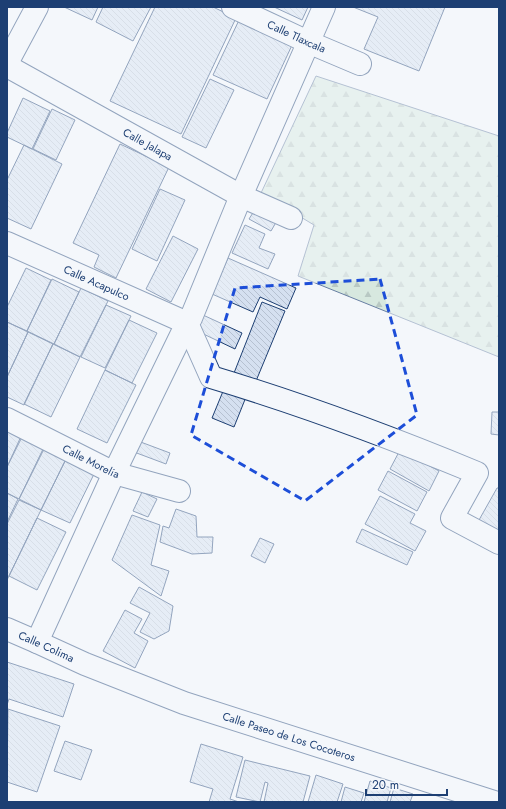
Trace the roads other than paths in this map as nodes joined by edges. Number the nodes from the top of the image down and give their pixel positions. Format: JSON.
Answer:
{"nodes":[{"id":1,"x":37,"y":7,"type":"edge"},
{"id":2,"x":233,"y":7,"type":"edge"},
{"id":3,"x":324,"y":7,"type":"edge"},
{"id":4,"x":308,"y":42,"type":"junction"},
{"id":5,"x":7,"y":63,"type":"edge"},
{"id":6,"x":360,"y":64,"type":"dead end"},
{"id":7,"x":7,"y":66,"type":"edge"},
{"id":8,"x":241,"y":196,"type":"junction"},
{"id":9,"x":291,"y":218,"type":"dead end"},
{"id":10,"x":7,"y":243,"type":"edge"},
{"id":11,"x":187,"y":323,"type":"junction"},
{"id":12,"x":7,"y":419,"type":"edge"},
{"id":13,"x":114,"y":473,"type":"junction"},
{"id":14,"x":179,"y":491,"type":"dead end"},
{"id":15,"x":499,"y":544,"type":"edge"},
{"id":16,"x":7,"y":629,"type":"edge"},
{"id":17,"x":38,"y":642,"type":"junction"},
{"id":18,"x":85,"y":664,"type":"joint"},
{"id":19,"x":494,"y":802,"type":"edge"}],
"edges":[{"from":1,"to":5,"type":"street"},
{"from":2,"to":4,"type":"street","name":"Calle Tlaxcala"},
{"from":3,"to":4,"type":"street"},
{"from":4,"to":6,"type":"street","name":"Calle Tlaxcala"},
{"from":4,"to":8,"type":"street"},
{"from":7,"to":8,"type":"street","name":"Calle Jalapa"},
{"from":8,"to":9,"type":"street","name":"Calle Jalapa"},
{"from":8,"to":11,"type":"street"},
{"from":10,"to":11,"type":"street","name":"Calle Acapulco"},
{"from":11,"to":13,"type":"street"},
{"from":11,"to":15,"type":"street"},
{"from":12,"to":13,"type":"street","name":"Calle Morelia"},
{"from":13,"to":14,"type":"street","name":"Calle Morelia"},
{"from":13,"to":17,"type":"street"},
{"from":16,"to":17,"type":"street","name":"Calle Colima"},
{"from":17,"to":18,"type":"street","name":"Calle Colima"},
{"from":18,"to":19,"type":"street","name":"Calle Paseo de Los Cocoteros"}]}
